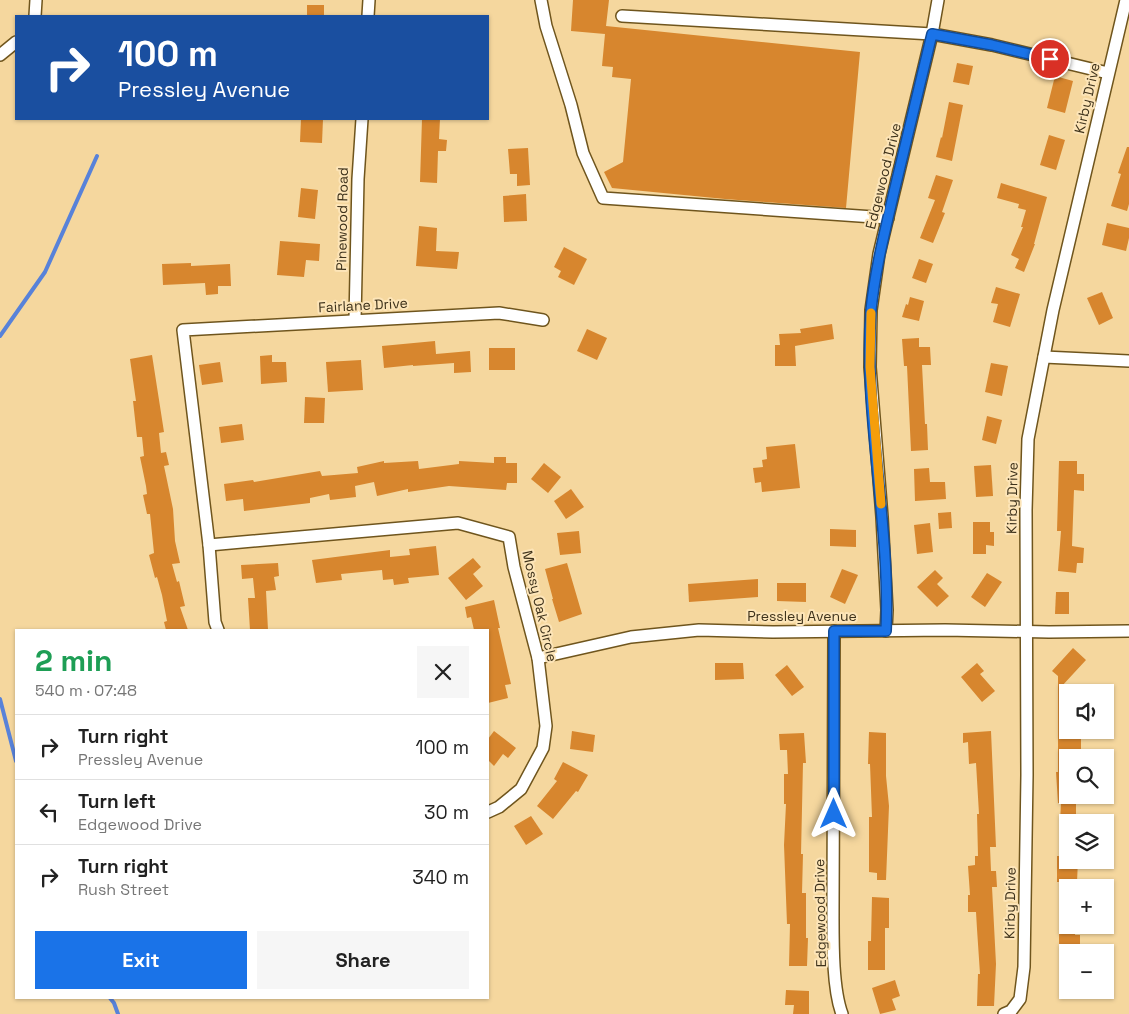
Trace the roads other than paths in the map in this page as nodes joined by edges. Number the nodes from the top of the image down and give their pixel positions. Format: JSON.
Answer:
{"nodes":[{"id":1,"x":36,"y":0,"type":"edge"},
{"id":2,"x":368,"y":0,"type":"edge"},
{"id":3,"x":541,"y":0,"type":"edge"},
{"id":4,"x":938,"y":0,"type":"edge"},
{"id":5,"x":1126,"y":0,"type":"edge"},
{"id":6,"x":35,"y":15,"type":"edge"},
{"id":7,"x":368,"y":15,"type":"edge"},
{"id":8,"x":622,"y":16,"type":"dead end"},
{"id":9,"x":932,"y":34,"type":"junction"},
{"id":10,"x":15,"y":43,"type":"edge"},
{"id":11,"x":0,"y":55,"type":"edge"},
{"id":12,"x":1108,"y":72,"type":"junction"},
{"id":13,"x":362,"y":120,"type":"edge"},
{"id":14,"x":888,"y":218,"type":"junction"},
{"id":15,"x":355,"y":320,"type":"junction"},
{"id":16,"x":544,"y":320,"type":"dead end"},
{"id":17,"x":1044,"y":357,"type":"junction"},
{"id":18,"x":1129,"y":361,"type":"edge"},
{"id":19,"x":209,"y":545,"type":"junction"},
{"id":20,"x":218,"y":629,"type":"edge"},
{"id":21,"x":834,"y":631,"type":"junction"},
{"id":22,"x":886,"y":631,"type":"junction"},
{"id":23,"x":1129,"y":631,"type":"edge"},
{"id":24,"x":1026,"y":632,"type":"junction"},
{"id":25,"x":538,"y":658,"type":"junction"},
{"id":26,"x":489,"y":812,"type":"edge"},
{"id":27,"x":842,"y":1014,"type":"edge"},
{"id":28,"x":1004,"y":1014,"type":"edge"}],
"edges":[{"from":1,"to":6,"type":"street"},
{"from":2,"to":7,"type":"street"},
{"from":3,"to":14,"type":"street"},
{"from":4,"to":9,"type":"street","name":"Edgewood Drive"},
{"from":5,"to":12,"type":"street","name":"Kirby Drive"},
{"from":8,"to":9,"type":"street"},
{"from":9,"to":12,"type":"street"},
{"from":9,"to":14,"type":"street","name":"Edgewood Drive"},
{"from":10,"to":11,"type":"street"},
{"from":12,"to":17,"type":"street","name":"Kirby Drive"},
{"from":13,"to":15,"type":"street","name":"Pinewood Road"},
{"from":14,"to":22,"type":"street","name":"Edgewood Drive"},
{"from":15,"to":16,"type":"street","name":"Fairlane Drive"},
{"from":15,"to":19,"type":"street","name":"Fairlane Drive"},
{"from":17,"to":18,"type":"street"},
{"from":17,"to":24,"type":"street","name":"Kirby Drive"},
{"from":19,"to":20,"type":"street"},
{"from":19,"to":25,"type":"street","name":"Mossy Oak Circle"},
{"from":21,"to":22,"type":"street","name":"Pressley Avenue"},
{"from":21,"to":25,"type":"street","name":"Pressley Avenue"},
{"from":21,"to":27,"type":"street","name":"Edgewood Drive"},
{"from":22,"to":24,"type":"street","name":"Pressley Avenue"},
{"from":23,"to":24,"type":"street","name":"Pressley Avenue"},
{"from":24,"to":28,"type":"street","name":"Kirby Drive"},
{"from":25,"to":26,"type":"street","name":"Mossy Oak Circle"}]}
